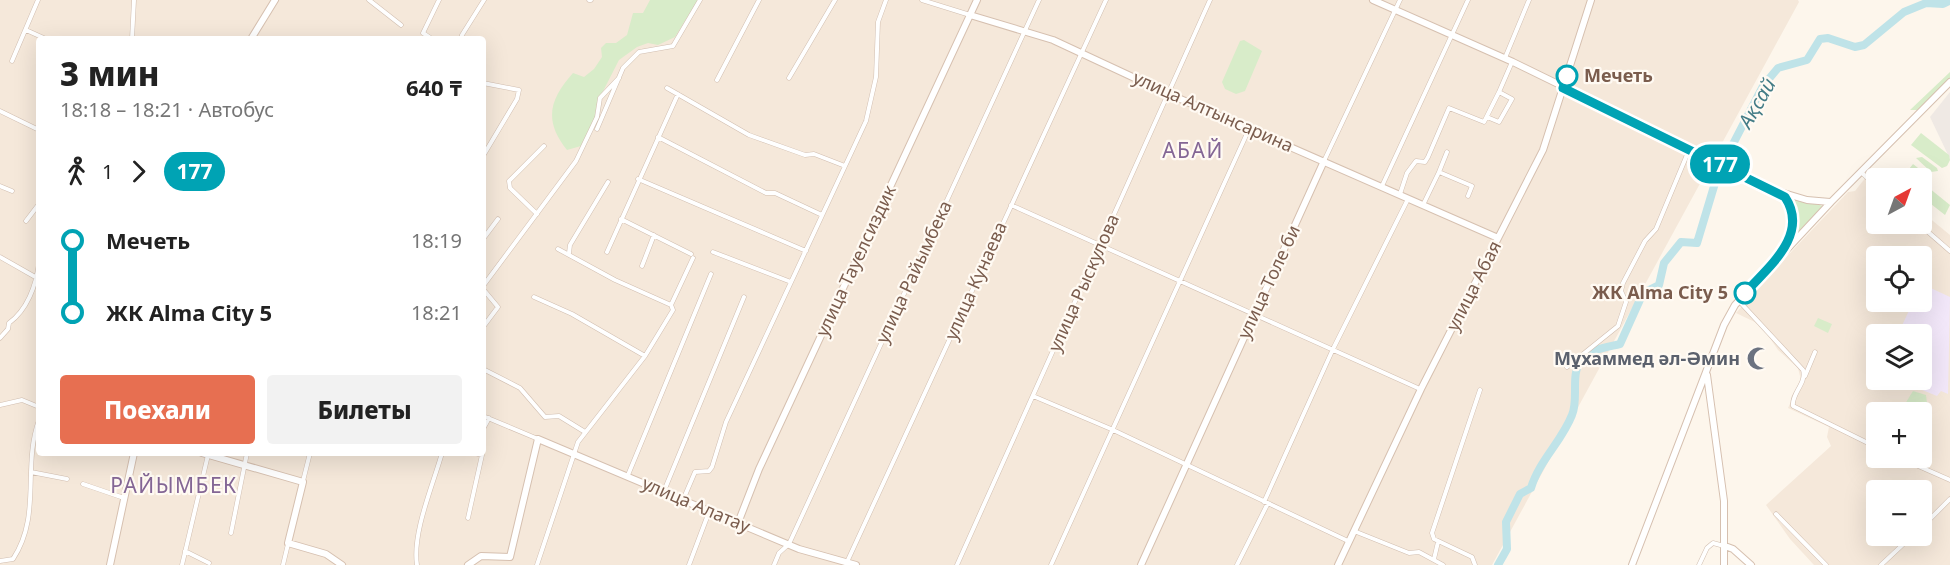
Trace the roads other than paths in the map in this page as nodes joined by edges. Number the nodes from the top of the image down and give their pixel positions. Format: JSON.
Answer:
{"nodes":[{"id":1,"x":38,"y":0,"type":"edge"},
{"id":2,"x":134,"y":0,"type":"edge"},
{"id":3,"x":275,"y":0,"type":"edge"},
{"id":4,"x":369,"y":0,"type":"edge"},
{"id":5,"x":440,"y":0,"type":"edge"},
{"id":6,"x":484,"y":0,"type":"edge"},
{"id":7,"x":700,"y":0,"type":"edge"},
{"id":8,"x":759,"y":0,"type":"edge"},
{"id":9,"x":835,"y":0,"type":"edge"},
{"id":10,"x":886,"y":0,"type":"edge"},
{"id":11,"x":922,"y":0,"type":"edge"},
{"id":12,"x":977,"y":0,"type":"edge"},
{"id":13,"x":1039,"y":0,"type":"edge"},
{"id":14,"x":1106,"y":0,"type":"edge"},
{"id":15,"x":1210,"y":0,"type":"edge"},
{"id":16,"x":1373,"y":0,"type":"edge"},
{"id":17,"x":1400,"y":0,"type":"edge"},
{"id":18,"x":1468,"y":0,"type":"edge"},
{"id":19,"x":1529,"y":0,"type":"edge"},
{"id":20,"x":1591,"y":0,"type":"edge"},
{"id":21,"x":1395,"y":10,"type":"junction"},
{"id":22,"x":970,"y":15,"type":"junction"},
{"id":23,"x":401,"y":25,"type":"dead end"},
{"id":24,"x":26,"y":30,"type":"junction"},
{"id":25,"x":1025,"y":30,"type":"junction"},
{"id":26,"x":1452,"y":34,"type":"junction"},
{"id":27,"x":462,"y":35,"type":"dead end"},
{"id":28,"x":39,"y":36,"type":"edge"},
{"id":29,"x":132,"y":36,"type":"edge"},
{"id":30,"x":253,"y":36,"type":"edge"},
{"id":31,"x":428,"y":36,"type":"edge"},
{"id":32,"x":1082,"y":53,"type":"junction"},
{"id":33,"x":1505,"y":58,"type":"junction"},
{"id":34,"x":12,"y":61,"type":"dead end"},
{"id":35,"x":1513,"y":62,"type":"junction"},
{"id":36,"x":619,"y":78,"type":"junction"},
{"id":37,"x":789,"y":78,"type":"dead end"},
{"id":38,"x":717,"y":80,"type":"dead end"},
{"id":39,"x":1950,"y":82,"type":"edge"},
{"id":40,"x":486,"y":84,"type":"edge"},
{"id":41,"x":667,"y":88,"type":"dead end"},
{"id":42,"x":1563,"y":88,"type":"junction"},
{"id":43,"x":1499,"y":92,"type":"junction"},
{"id":44,"x":678,"y":94,"type":"junction"},
{"id":45,"x":1169,"y":94,"type":"junction"},
{"id":46,"x":0,"y":111,"type":"edge"},
{"id":47,"x":1487,"y":117,"type":"junction"},
{"id":48,"x":1249,"y":128,"type":"junction"},
{"id":49,"x":36,"y":129,"type":"edge"},
{"id":50,"x":597,"y":129,"type":"dead end"},
{"id":51,"x":658,"y":137,"type":"junction"},
{"id":52,"x":544,"y":146,"type":"dead end"},
{"id":53,"x":1689,"y":150,"type":"junction"},
{"id":54,"x":486,"y":151,"type":"edge"},
{"id":55,"x":1447,"y":152,"type":"dead end"},
{"id":56,"x":1324,"y":161,"type":"junction"},
{"id":57,"x":845,"y":166,"type":"junction"},
{"id":58,"x":1860,"y":171,"type":"junction"},
{"id":59,"x":1439,"y":172,"type":"junction"},
{"id":60,"x":1866,"y":177,"type":"edge"},
{"id":61,"x":638,"y":179,"type":"junction"},
{"id":62,"x":608,"y":182,"type":"dead end"},
{"id":63,"x":0,"y":186,"type":"edge"},
{"id":64,"x":1382,"y":186,"type":"junction"},
{"id":65,"x":12,"y":191,"type":"dead end"},
{"id":66,"x":1777,"y":191,"type":"junction"},
{"id":67,"x":1400,"y":194,"type":"junction"},
{"id":68,"x":1468,"y":196,"type":"dead end"},
{"id":69,"x":1408,"y":198,"type":"junction"},
{"id":70,"x":1831,"y":202,"type":"junction"},
{"id":71,"x":1011,"y":205,"type":"junction"},
{"id":72,"x":1423,"y":205,"type":"junction"},
{"id":73,"x":36,"y":208,"type":"edge"},
{"id":74,"x":537,"y":214,"type":"junction"},
{"id":75,"x":822,"y":215,"type":"junction"},
{"id":76,"x":498,"y":219,"type":"dead end"},
{"id":77,"x":621,"y":219,"type":"junction"},
{"id":78,"x":26,"y":221,"type":"dead end"},
{"id":79,"x":486,"y":234,"type":"edge"},
{"id":80,"x":1930,"y":234,"type":"edge"},
{"id":81,"x":654,"y":235,"type":"junction"},
{"id":82,"x":1498,"y":238,"type":"junction"},
{"id":83,"x":1100,"y":246,"type":"junction"},
{"id":84,"x":558,"y":249,"type":"dead end"},
{"id":85,"x":806,"y":251,"type":"junction"},
{"id":86,"x":1950,"y":251,"type":"edge"},
{"id":87,"x":607,"y":252,"type":"dead end"},
{"id":88,"x":713,"y":252,"type":"dead end"},
{"id":89,"x":569,"y":253,"type":"junction"},
{"id":90,"x":1783,"y":254,"type":"junction"},
{"id":91,"x":0,"y":257,"type":"edge"},
{"id":92,"x":642,"y":266,"type":"dead end"},
{"id":93,"x":711,"y":274,"type":"dead end"},
{"id":94,"x":36,"y":277,"type":"edge"},
{"id":95,"x":36,"y":280,"type":"edge"},
{"id":96,"x":791,"y":282,"type":"junction"},
{"id":97,"x":1178,"y":282,"type":"junction"},
{"id":98,"x":486,"y":283,"type":"edge"},
{"id":99,"x":486,"y":291,"type":"edge"},
{"id":100,"x":534,"y":297,"type":"dead end"},
{"id":101,"x":744,"y":297,"type":"dead end"},
{"id":102,"x":1739,"y":300,"type":"junction"},
{"id":103,"x":671,"y":305,"type":"junction"},
{"id":104,"x":1255,"y":314,"type":"junction"},
{"id":105,"x":486,"y":323,"type":"edge"},
{"id":106,"x":0,"y":338,"type":"edge"},
{"id":107,"x":1333,"y":349,"type":"junction"},
{"id":108,"x":1815,"y":352,"type":"dead end"},
{"id":109,"x":645,"y":356,"type":"junction"},
{"id":110,"x":1567,"y":367,"type":"dead end"},
{"id":111,"x":486,"y":371,"type":"edge"},
{"id":112,"x":1707,"y":373,"type":"junction"},
{"id":113,"x":1805,"y":376,"type":"junction"},
{"id":114,"x":1421,"y":389,"type":"junction"},
{"id":115,"x":1480,"y":390,"type":"dead end"},
{"id":116,"x":1033,"y":396,"type":"junction"},
{"id":117,"x":0,"y":405,"type":"edge"},
{"id":118,"x":36,"y":406,"type":"edge"},
{"id":119,"x":486,"y":417,"type":"edge"},
{"id":120,"x":489,"y":418,"type":"junction"},
{"id":121,"x":486,"y":424,"type":"edge"},
{"id":122,"x":36,"y":428,"type":"edge"},
{"id":123,"x":1112,"y":429,"type":"junction"},
{"id":124,"x":585,"y":432,"type":"junction"},
{"id":125,"x":538,"y":439,"type":"junction"},
{"id":126,"x":1866,"y":442,"type":"edge"},
{"id":127,"x":574,"y":454,"type":"junction"},
{"id":128,"x":133,"y":456,"type":"edge"},
{"id":129,"x":205,"y":456,"type":"edge"},
{"id":130,"x":212,"y":456,"type":"edge"},
{"id":131,"x":246,"y":456,"type":"edge"},
{"id":132,"x":309,"y":456,"type":"edge"},
{"id":133,"x":441,"y":456,"type":"edge"},
{"id":134,"x":482,"y":456,"type":"edge"},
{"id":135,"x":244,"y":465,"type":"junction"},
{"id":136,"x":1186,"y":465,"type":"junction"},
{"id":137,"x":1923,"y":468,"type":"edge"},
{"id":138,"x":31,"y":472,"type":"junction"},
{"id":139,"x":628,"y":475,"type":"junction"},
{"id":140,"x":67,"y":479,"type":"dead end"},
{"id":141,"x":1950,"y":480,"type":"edge"},
{"id":142,"x":303,"y":482,"type":"junction"},
{"id":143,"x":82,"y":484,"type":"dead end"},
{"id":144,"x":664,"y":491,"type":"junction"},
{"id":145,"x":124,"y":498,"type":"junction"},
{"id":146,"x":1950,"y":499,"type":"edge"},
{"id":147,"x":683,"y":500,"type":"junction"},
{"id":148,"x":1266,"y":503,"type":"junction"},
{"id":149,"x":709,"y":511,"type":"junction"},
{"id":150,"x":1776,"y":514,"type":"dead end"},
{"id":151,"x":1932,"y":517,"type":"edge"},
{"id":152,"x":468,"y":518,"type":"dead end"},
{"id":153,"x":738,"y":523,"type":"junction"},
{"id":154,"x":1353,"y":531,"type":"junction"},
{"id":155,"x":231,"y":533,"type":"dead end"},
{"id":156,"x":1348,"y":541,"type":"junction"},
{"id":157,"x":1438,"y":542,"type":"junction"},
{"id":158,"x":288,"y":543,"type":"junction"},
{"id":159,"x":789,"y":544,"type":"junction"},
{"id":160,"x":1725,"y":546,"type":"junction"},
{"id":161,"x":1901,"y":546,"type":"edge"},
{"id":162,"x":185,"y":551,"type":"junction"},
{"id":163,"x":510,"y":557,"type":"junction"},
{"id":164,"x":1434,"y":559,"type":"junction"},
{"id":165,"x":0,"y":561,"type":"edge"},
{"id":166,"x":847,"y":562,"type":"junction"},
{"id":167,"x":10,"y":563,"type":"edge"},
{"id":168,"x":209,"y":563,"type":"dead end"},
{"id":169,"x":110,"y":565,"type":"edge"},
{"id":170,"x":182,"y":565,"type":"edge"},
{"id":171,"x":283,"y":565,"type":"edge"},
{"id":172,"x":342,"y":565,"type":"edge"},
{"id":173,"x":417,"y":565,"type":"edge"},
{"id":174,"x":468,"y":565,"type":"edge"},
{"id":175,"x":508,"y":565,"type":"edge"},
{"id":176,"x":537,"y":565,"type":"edge"},
{"id":177,"x":689,"y":565,"type":"edge"},
{"id":178,"x":774,"y":565,"type":"edge"},
{"id":179,"x":856,"y":565,"type":"edge"},
{"id":180,"x":957,"y":565,"type":"edge"},
{"id":181,"x":1051,"y":565,"type":"edge"},
{"id":182,"x":1141,"y":565,"type":"edge"},
{"id":183,"x":1237,"y":565,"type":"edge"},
{"id":184,"x":1338,"y":565,"type":"edge"},
{"id":185,"x":1443,"y":565,"type":"edge"},
{"id":186,"x":1475,"y":565,"type":"edge"},
{"id":187,"x":1632,"y":565,"type":"edge"},
{"id":188,"x":1700,"y":565,"type":"edge"},
{"id":189,"x":1724,"y":565,"type":"edge"},
{"id":190,"x":1751,"y":565,"type":"edge"},
{"id":191,"x":1826,"y":565,"type":"edge"},
{"id":192,"x":1881,"y":565,"type":"edge"}],
"edges":[{"from":1,"to":24,"type":"street"},
{"from":2,"to":29,"type":"street"},
{"from":3,"to":30,"type":"street"},
{"from":4,"to":23,"type":"street"},
{"from":5,"to":31,"type":"street"},
{"from":6,"to":27,"type":"street"},
{"from":7,"to":36,"type":"street"},
{"from":8,"to":38,"type":"street"},
{"from":9,"to":37,"type":"street"},
{"from":10,"to":57,"type":"street"},
{"from":11,"to":22,"type":"street","name":"улица Алтынсарина"},
{"from":12,"to":22,"type":"street","name":"улица Тауелсиздик"},
{"from":13,"to":25,"type":"street","name":"улица Райымбека"},
{"from":14,"to":32,"type":"street","name":"улица Кунаева"},
{"from":15,"to":45,"type":"street","name":"улица Рыскулова"},
{"from":16,"to":21,"type":"street"},
{"from":17,"to":21,"type":"street","name":"улица Толе би"},
{"from":18,"to":26,"type":"street"},
{"from":19,"to":33,"type":"street"},
{"from":20,"to":42,"type":"street","name":"улица Абая"},
{"from":21,"to":26,"type":"street"},
{"from":21,"to":56,"type":"street","name":"улица Толе би"},
{"from":22,"to":25,"type":"street","name":"улица Алтынсарина"},
{"from":22,"to":153,"type":"street","name":"улица Тауелсиздик"},
{"from":24,"to":28,"type":"street"},
{"from":24,"to":34,"type":"street"},
{"from":25,"to":32,"type":"street","name":"улица Алтынсарина"},
{"from":25,"to":159,"type":"street","name":"улица Райымбека"},
{"from":26,"to":33,"type":"street"},
{"from":26,"to":64,"type":"street"},
{"from":32,"to":45,"type":"street","name":"улица Алтынсарина"},
{"from":32,"to":71,"type":"street","name":"улица Кунаева"},
{"from":33,"to":35,"type":"street"},
{"from":35,"to":42,"type":"street"},
{"from":35,"to":43,"type":"street"},
{"from":36,"to":50,"type":"street"},
{"from":36,"to":74,"type":"street"},
{"from":39,"to":58,"type":"street"},
{"from":40,"to":54,"type":"street"},
{"from":41,"to":44,"type":"street"},
{"from":42,"to":53,"type":"street"},
{"from":42,"to":82,"type":"street","name":"улица Абая"},
{"from":43,"to":47,"type":"street"},
{"from":43,"to":47,"type":"street"},
{"from":44,"to":51,"type":"street"},
{"from":44,"to":57,"type":"street"},
{"from":45,"to":48,"type":"street","name":"улица Алтынсарина"},
{"from":45,"to":83,"type":"street","name":"улица Рыскулова"},
{"from":46,"to":49,"type":"street"},
{"from":47,"to":67,"type":"street"},
{"from":48,"to":56,"type":"street","name":"улица Алтынсарина"},
{"from":48,"to":97,"type":"street"},
{"from":51,"to":61,"type":"street"},
{"from":51,"to":75,"type":"street"},
{"from":52,"to":74,"type":"street"},
{"from":53,"to":66,"type":"street"},
{"from":53,"to":110,"type":"street"},
{"from":55,"to":59,"type":"street"},
{"from":56,"to":64,"type":"street","name":"улица Алтынсарина"},
{"from":56,"to":104,"type":"street","name":"улица Толе би"},
{"from":57,"to":75,"type":"street"},
{"from":58,"to":60,"type":"street"},
{"from":58,"to":70,"type":"street"},
{"from":59,"to":68,"type":"street"},
{"from":59,"to":72,"type":"street"},
{"from":61,"to":77,"type":"street"},
{"from":61,"to":85,"type":"street"},
{"from":62,"to":89,"type":"street"},
{"from":63,"to":65,"type":"street"},
{"from":64,"to":67,"type":"street","name":"улица Алтынсарина"},
{"from":66,"to":70,"type":"street"},
{"from":66,"to":90,"type":"street"},
{"from":67,"to":69,"type":"street","name":"улица Алтынсарина"},
{"from":69,"to":72,"type":"street","name":"улица Алтынсарина"},
{"from":69,"to":107,"type":"street"},
{"from":70,"to":90,"type":"street"},
{"from":71,"to":83,"type":"street"},
{"from":71,"to":166,"type":"street","name":"улица Кунаева"},
{"from":72,"to":82,"type":"street","name":"улица Алтынсарина"},
{"from":73,"to":78,"type":"street"},
{"from":74,"to":98,"type":"street"},
{"from":75,"to":85,"type":"street"},
{"from":76,"to":79,"type":"street"},
{"from":77,"to":81,"type":"street"},
{"from":77,"to":87,"type":"street"},
{"from":80,"to":86,"type":"street"},
{"from":81,"to":92,"type":"street"},
{"from":81,"to":103,"type":"street"},
{"from":82,"to":114,"type":"street","name":"улица Абая"},
{"from":83,"to":97,"type":"street"},
{"from":83,"to":116,"type":"street","name":"улица Рыскулова"},
{"from":84,"to":89,"type":"street"},
{"from":85,"to":96,"type":"street"},
{"from":88,"to":96,"type":"street"},
{"from":89,"to":103,"type":"street"},
{"from":90,"to":102,"type":"street"},
{"from":91,"to":94,"type":"street"},
{"from":93,"to":139,"type":"street"},
{"from":95,"to":106,"type":"street"},
{"from":96,"to":147,"type":"street"},
{"from":97,"to":104,"type":"street"},
{"from":97,"to":123,"type":"street"},
{"from":99,"to":105,"type":"street"},
{"from":100,"to":109,"type":"street"},
{"from":101,"to":144,"type":"street"},
{"from":102,"to":112,"type":"street"},
{"from":102,"to":113,"type":"street"},
{"from":103,"to":109,"type":"street"},
{"from":104,"to":107,"type":"street"},
{"from":104,"to":136,"type":"street","name":"улица Толе би"},
{"from":107,"to":114,"type":"street"},
{"from":107,"to":148,"type":"street"},
{"from":108,"to":113,"type":"street"},
{"from":109,"to":124,"type":"street"},
{"from":111,"to":124,"type":"street"},
{"from":112,"to":160,"type":"street"},
{"from":112,"to":187,"type":"street"},
{"from":113,"to":126,"type":"street"},
{"from":114,"to":154,"type":"street","name":"улица Абая"},
{"from":115,"to":157,"type":"street"},
{"from":116,"to":123,"type":"street"},
{"from":116,"to":180,"type":"street","name":"улица Рыскулова"},
{"from":117,"to":118,"type":"street"},
{"from":119,"to":120,"type":"street"},
{"from":120,"to":121,"type":"street"},
{"from":120,"to":125,"type":"street"},
{"from":122,"to":138,"type":"street"},
{"from":123,"to":136,"type":"street"},
{"from":123,"to":181,"type":"street"},
{"from":124,"to":127,"type":"street"},
{"from":125,"to":127,"type":"street","name":"улица Алатау"},
{"from":125,"to":163,"type":"street"},
{"from":127,"to":139,"type":"street","name":"улица Алатау"},
{"from":127,"to":176,"type":"street"},
{"from":128,"to":145,"type":"street"},
{"from":129,"to":162,"type":"street"},
{"from":130,"to":135,"type":"street"},
{"from":131,"to":135,"type":"street"},
{"from":132,"to":142,"type":"street"},
{"from":133,"to":173,"type":"street"},
{"from":134,"to":152,"type":"street"},
{"from":135,"to":142,"type":"street"},
{"from":135,"to":155,"type":"street"},
{"from":136,"to":148,"type":"street"},
{"from":136,"to":182,"type":"street","name":"улица Толе би"},
{"from":137,"to":141,"type":"street"},
{"from":138,"to":140,"type":"street"},
{"from":138,"to":167,"type":"street"},
{"from":139,"to":144,"type":"street","name":"улица Алатау"},
{"from":142,"to":158,"type":"street"},
{"from":143,"to":145,"type":"street"},
{"from":144,"to":147,"type":"street","name":"улица Алатау"},
{"from":145,"to":169,"type":"street"},
{"from":146,"to":151,"type":"street"},
{"from":147,"to":149,"type":"street","name":"улица Алатау"},
{"from":148,"to":156,"type":"street"},
{"from":148,"to":183,"type":"street"},
{"from":149,"to":153,"type":"street","name":"улица Алатау"},
{"from":149,"to":177,"type":"street"},
{"from":150,"to":191,"type":"street"},
{"from":153,"to":159,"type":"street","name":"улица Алатау"},
{"from":154,"to":156,"type":"street","name":"улица Абая"},
{"from":154,"to":164,"type":"street"},
{"from":156,"to":184,"type":"street","name":"улица Абая"},
{"from":157,"to":164,"type":"street"},
{"from":157,"to":186,"type":"street"},
{"from":158,"to":171,"type":"street"},
{"from":158,"to":172,"type":"street"},
{"from":159,"to":166,"type":"street","name":"улица Алатау"},
{"from":159,"to":178,"type":"street","name":"улица Райымбека"},
{"from":160,"to":188,"type":"street"},
{"from":160,"to":189,"type":"street"},
{"from":160,"to":190,"type":"street"},
{"from":161,"to":192,"type":"street"},
{"from":162,"to":168,"type":"street"},
{"from":162,"to":170,"type":"street"},
{"from":163,"to":174,"type":"street"},
{"from":163,"to":175,"type":"street"},
{"from":164,"to":185,"type":"street"},
{"from":165,"to":167,"type":"street"},
{"from":166,"to":179,"type":"street","name":"улица Алатау"}]}
